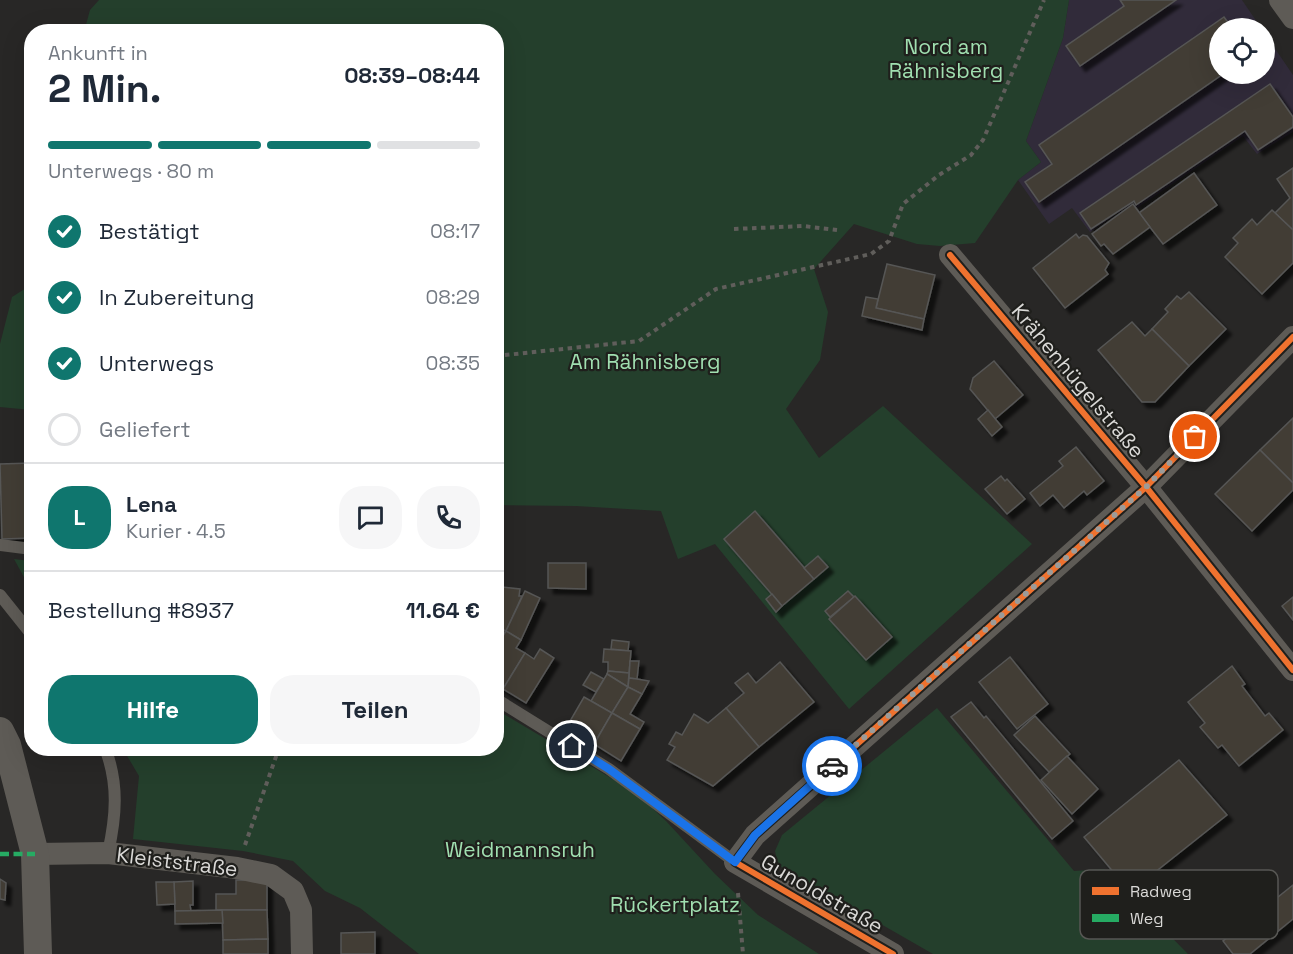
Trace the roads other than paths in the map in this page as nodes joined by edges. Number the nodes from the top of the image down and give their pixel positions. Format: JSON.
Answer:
{"nodes":[{"id":1,"x":1280,"y":0,"type":"edge"},
{"id":2,"x":1293,"y":18,"type":"edge"},
{"id":3,"x":950,"y":255,"type":"dead end"},
{"id":4,"x":1293,"y":337,"type":"edge"},
{"id":5,"x":1146,"y":487,"type":"junction"},
{"id":6,"x":0,"y":545,"type":"edge"},
{"id":7,"x":24,"y":548,"type":"edge"},
{"id":8,"x":0,"y":595,"type":"edge"},
{"id":9,"x":24,"y":625,"type":"edge"},
{"id":10,"x":1293,"y":670,"type":"edge"},
{"id":11,"x":504,"y":704,"type":"edge"},
{"id":12,"x":0,"y":731,"type":"edge"},
{"id":13,"x":107,"y":756,"type":"edge"},
{"id":14,"x":35,"y":854,"type":"junction"},
{"id":15,"x":108,"y":854,"type":"junction"},
{"id":16,"x":735,"y":862,"type":"junction"},
{"id":17,"x":38,"y":954,"type":"edge"},
{"id":18,"x":302,"y":954,"type":"edge"},
{"id":19,"x":893,"y":954,"type":"edge"}],
"edges":[{"from":1,"to":2,"type":"street"},
{"from":3,"to":5,"type":"street","name":"Krähenhügelstraße"},
{"from":4,"to":5,"type":"street"},
{"from":5,"to":10,"type":"street","name":"Krähenhügelstraße"},
{"from":5,"to":16,"type":"street"},
{"from":6,"to":7,"type":"lane"},
{"from":8,"to":9,"type":"lane"},
{"from":11,"to":16,"type":"lane"},
{"from":12,"to":14,"type":"street"},
{"from":13,"to":15,"type":"lane"},
{"from":14,"to":15,"type":"street","name":"Kleiststraße"},
{"from":14,"to":17,"type":"street"},
{"from":15,"to":18,"type":"street","name":"Kleiststraße"},
{"from":16,"to":19,"type":"street","name":"Gunoldstraße"}]}
